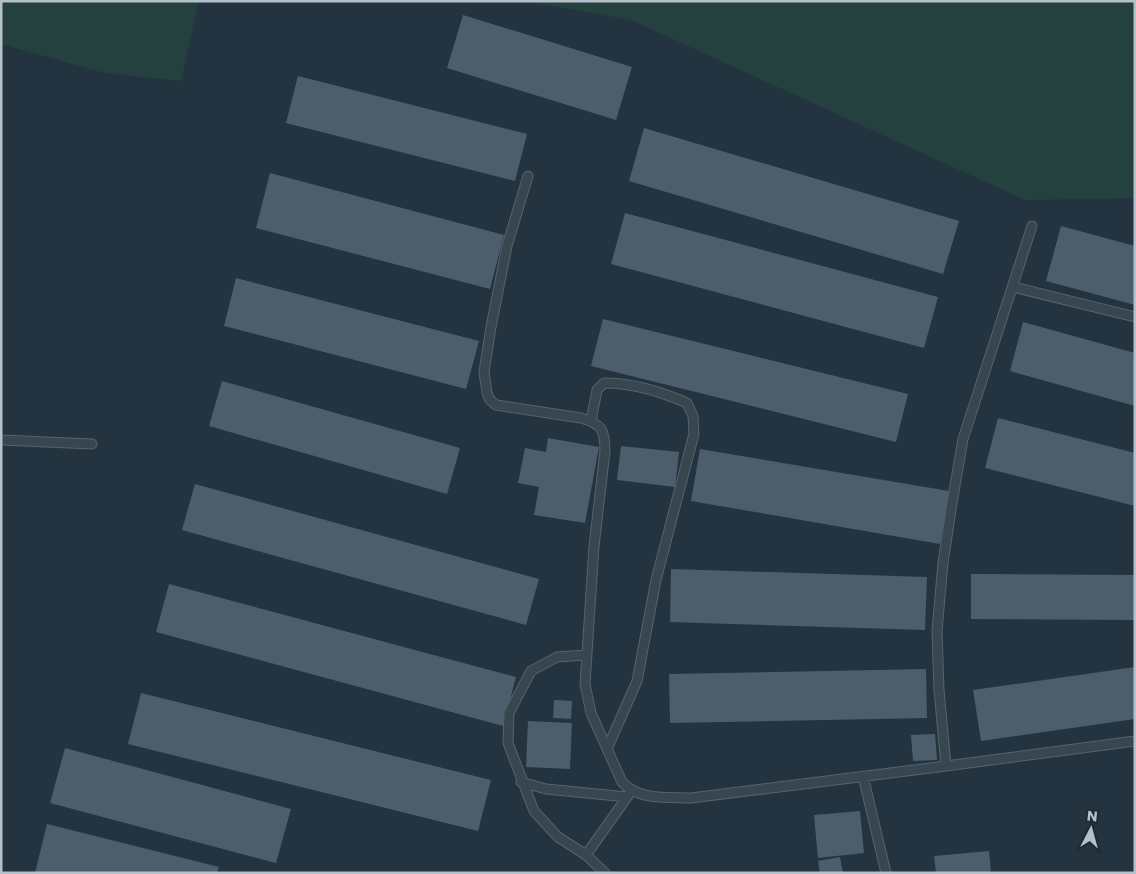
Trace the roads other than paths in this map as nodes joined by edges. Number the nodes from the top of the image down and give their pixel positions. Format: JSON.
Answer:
{"nodes":[{"id":1,"x":528,"y":176,"type":"dead end"},
{"id":2,"x":1032,"y":226,"type":"dead end"},
{"id":3,"x":1012,"y":286,"type":"junction"},
{"id":4,"x":1135,"y":317,"type":"edge"},
{"id":5,"x":591,"y":421,"type":"junction"},
{"id":6,"x":1,"y":440,"type":"edge"},
{"id":7,"x":92,"y":444,"type":"dead end"},
{"id":8,"x":586,"y":655,"type":"junction"},
{"id":9,"x":1135,"y":741,"type":"edge"},
{"id":10,"x":607,"y":749,"type":"junction"},
{"id":11,"x":946,"y":766,"type":"junction"},
{"id":12,"x":863,"y":776,"type":"junction"},
{"id":13,"x":522,"y":782,"type":"junction"},
{"id":14,"x":630,"y":794,"type":"junction"},
{"id":15,"x":586,"y":855,"type":"junction"},
{"id":16,"x":605,"y":873,"type":"edge"},
{"id":17,"x":886,"y":873,"type":"edge"}],
"edges":[{"from":1,"to":5,"type":"lane"},
{"from":2,"to":3,"type":"lane"},
{"from":3,"to":4,"type":"lane"},
{"from":3,"to":11,"type":"lane"},
{"from":5,"to":8,"type":"lane"},
{"from":5,"to":10,"type":"lane"},
{"from":6,"to":7,"type":"lane"},
{"from":8,"to":10,"type":"lane"},
{"from":8,"to":13,"type":"lane"},
{"from":9,"to":11,"type":"lane"},
{"from":10,"to":14,"type":"lane"},
{"from":11,"to":12,"type":"lane"},
{"from":12,"to":14,"type":"lane"},
{"from":12,"to":17,"type":"lane"},
{"from":13,"to":14,"type":"lane"},
{"from":13,"to":15,"type":"lane"},
{"from":14,"to":15,"type":"lane"},
{"from":15,"to":16,"type":"lane"}]}
